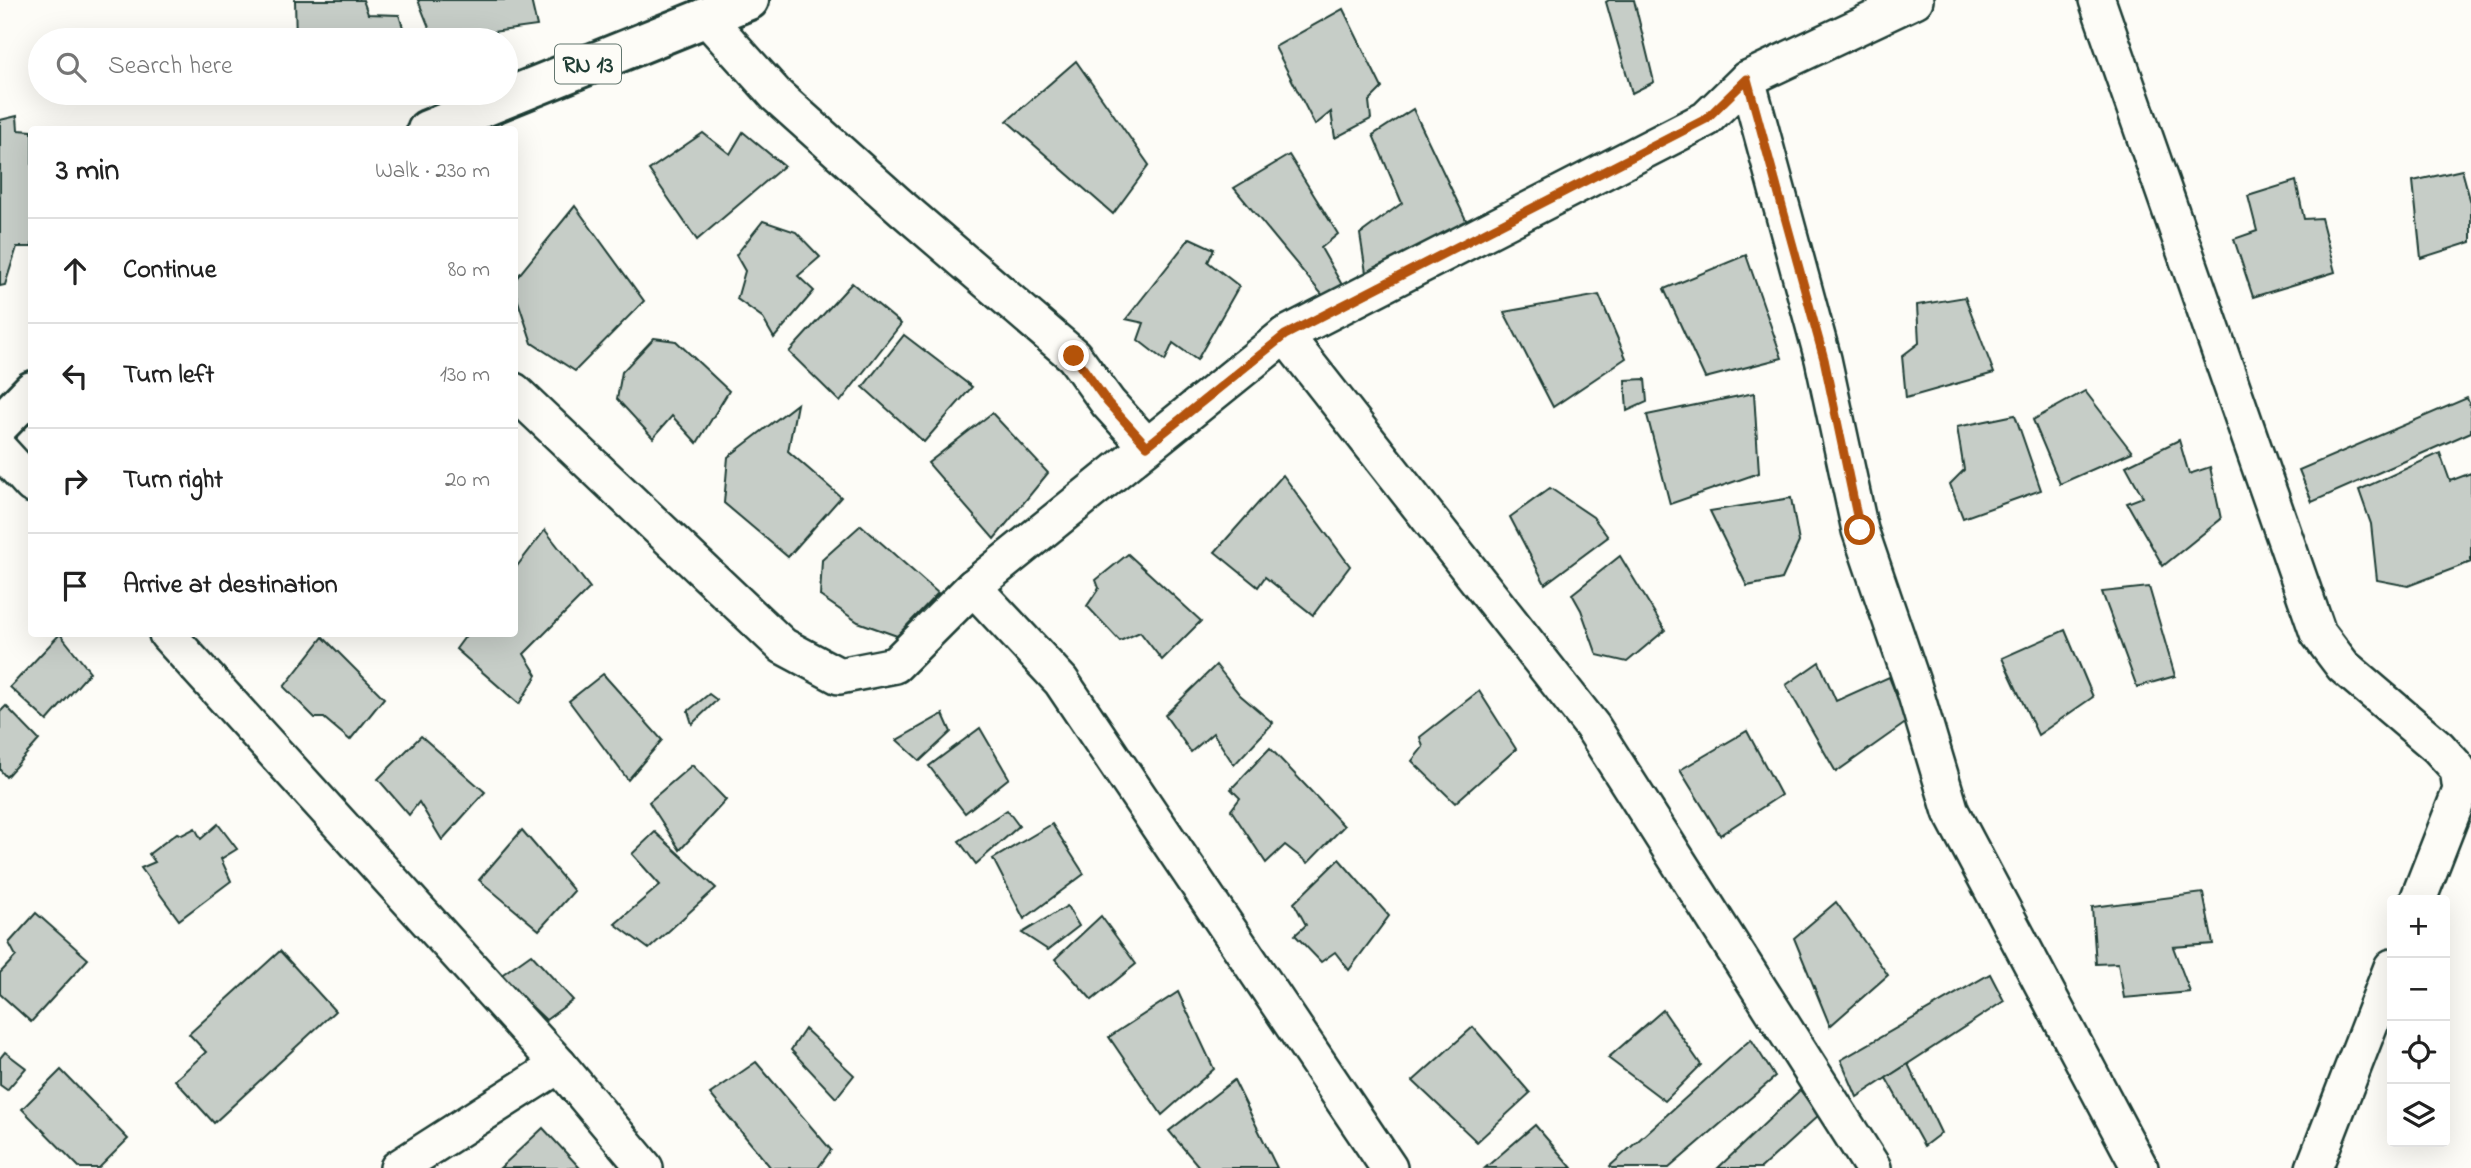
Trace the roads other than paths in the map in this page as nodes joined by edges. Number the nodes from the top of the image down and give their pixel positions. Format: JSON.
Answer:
{"nodes":[{"id":1,"x":749,"y":0,"type":"edge"},
{"id":2,"x":1915,"y":0,"type":"edge"},
{"id":3,"x":2097,"y":0,"type":"edge"},
{"id":4,"x":705,"y":16,"type":"junction"},
{"id":5,"x":1747,"y":79,"type":"junction"},
{"id":6,"x":518,"y":93,"type":"edge"},
{"id":7,"x":488,"y":105,"type":"edge"},
{"id":8,"x":437,"y":126,"type":"edge"},
{"id":9,"x":1285,"y":335,"type":"junction"},
{"id":10,"x":28,"y":395,"type":"edge"},
{"id":11,"x":518,"y":395,"type":"edge"},
{"id":12,"x":0,"y":424,"type":"edge"},
{"id":13,"x":1147,"y":446,"type":"junction"},
{"id":14,"x":0,"y":450,"type":"edge"},
{"id":15,"x":28,"y":481,"type":"edge"},
{"id":16,"x":973,"y":587,"type":"junction"},
{"id":17,"x":170,"y":637,"type":"edge"},
{"id":18,"x":2420,"y":895,"type":"edge"},
{"id":19,"x":2387,"y":980,"type":"edge"},
{"id":20,"x":559,"y":1065,"type":"junction"},
{"id":21,"x":398,"y":1168,"type":"edge"},
{"id":22,"x":645,"y":1168,"type":"edge"},
{"id":23,"x":1389,"y":1168,"type":"edge"},
{"id":24,"x":1873,"y":1168,"type":"edge"},
{"id":25,"x":2140,"y":1168,"type":"edge"},
{"id":26,"x":2314,"y":1168,"type":"edge"}],
"edges":[{"from":1,"to":4,"type":"main road","number":"RN 13"},
{"from":2,"to":5,"type":"street"},
{"from":3,"to":18,"type":"street"},
{"from":4,"to":6,"type":"main road","number":"RN 13"},
{"from":4,"to":13,"type":"street"},
{"from":5,"to":9,"type":"street"},
{"from":5,"to":25,"type":"street"},
{"from":7,"to":8,"type":"main road","number":"RN 13"},
{"from":9,"to":13,"type":"street"},
{"from":9,"to":24,"type":"street"},
{"from":10,"to":12,"type":"main road"},
{"from":11,"to":16,"type":"street"},
{"from":13,"to":16,"type":"street"},
{"from":14,"to":15,"type":"street"},
{"from":16,"to":23,"type":"street"},
{"from":17,"to":20,"type":"street"},
{"from":19,"to":26,"type":"street"},
{"from":20,"to":21,"type":"street"},
{"from":20,"to":22,"type":"street"}]}
